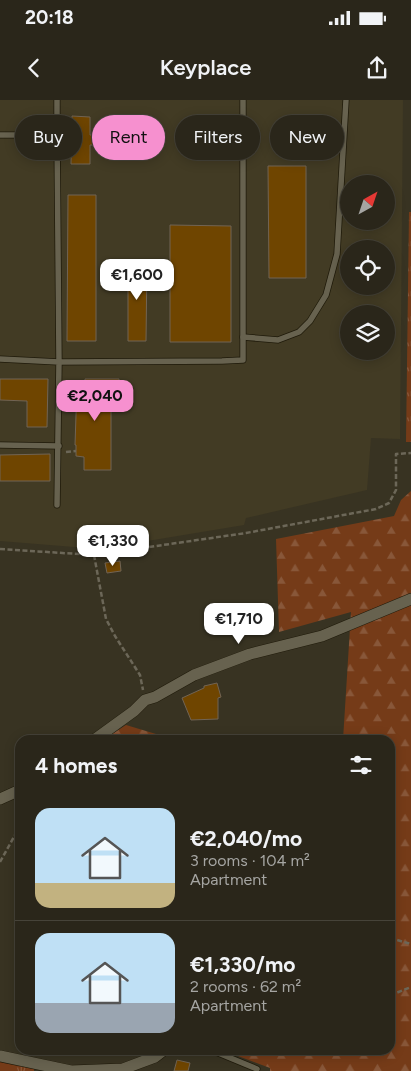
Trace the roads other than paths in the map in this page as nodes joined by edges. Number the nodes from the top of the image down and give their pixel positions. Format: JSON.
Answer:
{"nodes":[{"id":1,"x":57,"y":100,"type":"edge"},
{"id":2,"x":243,"y":100,"type":"edge"},
{"id":3,"x":346,"y":100,"type":"edge"},
{"id":4,"x":57,"y":115,"type":"edge"},
{"id":5,"x":0,"y":135,"type":"edge"},
{"id":6,"x":15,"y":135,"type":"edge"},
{"id":7,"x":57,"y":160,"type":"edge"},
{"id":8,"x":243,"y":337,"type":"junction"},
{"id":9,"x":0,"y":360,"type":"edge"},
{"id":10,"x":59,"y":362,"type":"junction"},
{"id":11,"x":0,"y":445,"type":"edge"},
{"id":12,"x":59,"y":446,"type":"junction"},
{"id":13,"x":57,"y":505,"type":"dead end"},
{"id":14,"x":411,"y":599,"type":"edge"},
{"id":15,"x":101,"y":735,"type":"edge"},
{"id":16,"x":15,"y":792,"type":"edge"},
{"id":17,"x":0,"y":799,"type":"edge"},
{"id":18,"x":158,"y":1055,"type":"edge"},
{"id":19,"x":224,"y":1055,"type":"edge"},
{"id":20,"x":0,"y":1056,"type":"edge"},
{"id":21,"x":257,"y":1069,"type":"dead end"}],
"edges":[{"from":1,"to":4,"type":"lane"},
{"from":2,"to":8,"type":"lane"},
{"from":3,"to":8,"type":"lane"},
{"from":5,"to":6,"type":"lane"},
{"from":7,"to":10,"type":"lane"},
{"from":8,"to":10,"type":"lane"},
{"from":9,"to":10,"type":"lane"},
{"from":10,"to":12,"type":"lane"},
{"from":11,"to":12,"type":"lane"},
{"from":12,"to":13,"type":"lane"},
{"from":14,"to":15,"type":"street"},
{"from":16,"to":17,"type":"street"},
{"from":18,"to":20,"type":"street"},
{"from":19,"to":21,"type":"lane"}]}
